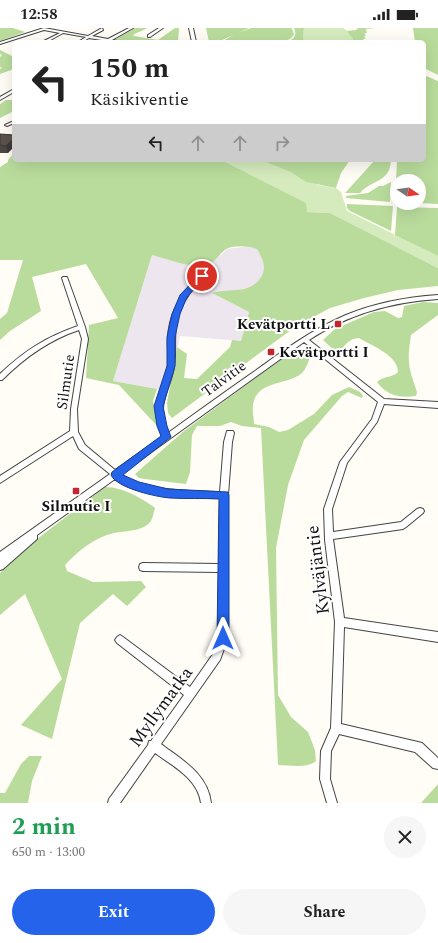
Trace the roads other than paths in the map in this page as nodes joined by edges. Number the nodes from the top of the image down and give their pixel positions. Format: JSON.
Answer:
{"nodes":[{"id":1,"x":40,"y":28,"type":"edge"},
{"id":2,"x":131,"y":28,"type":"edge"},
{"id":3,"x":161,"y":28,"type":"edge"},
{"id":4,"x":191,"y":28,"type":"edge"},
{"id":5,"x":44,"y":29,"type":"junction"},
{"id":6,"x":102,"y":29,"type":"dead end"},
{"id":7,"x":62,"y":33,"type":"junction"},
{"id":8,"x":149,"y":36,"type":"dead end"},
{"id":9,"x":88,"y":37,"type":"junction"},
{"id":10,"x":48,"y":40,"type":"edge"},
{"id":11,"x":83,"y":40,"type":"edge"},
{"id":12,"x":102,"y":40,"type":"edge"},
{"id":13,"x":109,"y":40,"type":"edge"},
{"id":14,"x":194,"y":40,"type":"edge"},
{"id":15,"x":1,"y":43,"type":"edge"},
{"id":16,"x":12,"y":91,"type":"edge"},
{"id":17,"x":0,"y":93,"type":"edge"},
{"id":18,"x":5,"y":96,"type":"junction"},
{"id":19,"x":12,"y":98,"type":"edge"},
{"id":20,"x":0,"y":99,"type":"edge"},
{"id":21,"x":12,"y":123,"type":"edge"},
{"id":22,"x":7,"y":125,"type":"dead end"},
{"id":23,"x":202,"y":276,"type":"dead end"},
{"id":24,"x":65,"y":278,"type":"dead end"},
{"id":25,"x":438,"y":298,"type":"edge"},
{"id":26,"x":82,"y":327,"type":"junction"},
{"id":27,"x":305,"y":340,"type":"junction"},
{"id":28,"x":0,"y":378,"type":"edge"},
{"id":29,"x":382,"y":401,"type":"junction"},
{"id":30,"x":438,"y":405,"type":"edge"},
{"id":31,"x":74,"y":432,"type":"junction"},
{"id":32,"x":230,"y":433,"type":"dead end"},
{"id":33,"x":166,"y":437,"type":"junction"},
{"id":34,"x":116,"y":475,"type":"junction"},
{"id":35,"x":0,"y":480,"type":"edge"},
{"id":36,"x":224,"y":495,"type":"junction"},
{"id":37,"x":420,"y":511,"type":"dead end"},
{"id":38,"x":46,"y":526,"type":"junction"},
{"id":39,"x":329,"y":536,"type":"junction"},
{"id":40,"x":0,"y":557,"type":"edge"},
{"id":41,"x":0,"y":566,"type":"edge"},
{"id":42,"x":143,"y":567,"type":"dead end"},
{"id":43,"x":223,"y":568,"type":"junction"},
{"id":44,"x":340,"y":622,"type":"junction"},
{"id":45,"x":438,"y":637,"type":"edge"},
{"id":46,"x":120,"y":640,"type":"dead end"},
{"id":47,"x":190,"y":693,"type":"junction"},
{"id":48,"x":336,"y":728,"type":"junction"},
{"id":49,"x":154,"y":744,"type":"junction"},
{"id":50,"x":437,"y":764,"type":"dead end"},
{"id":51,"x":113,"y":803,"type":"edge"},
{"id":52,"x":206,"y":803,"type":"edge"},
{"id":53,"x":332,"y":803,"type":"edge"}],
"edges":[{"from":1,"to":5,"type":"street"},
{"from":2,"to":13,"type":"street"},
{"from":3,"to":8,"type":"street"},
{"from":4,"to":14,"type":"street"},
{"from":5,"to":7,"type":"street"},
{"from":5,"to":15,"type":"street"},
{"from":6,"to":9,"type":"street"},
{"from":7,"to":9,"type":"street"},
{"from":7,"to":10,"type":"street"},
{"from":9,"to":11,"type":"street"},
{"from":9,"to":12,"type":"street"},
{"from":16,"to":18,"type":"street"},
{"from":17,"to":18,"type":"street"},
{"from":18,"to":19,"type":"street"},
{"from":18,"to":20,"type":"street"},
{"from":21,"to":22,"type":"street"},
{"from":23,"to":33,"type":"street"},
{"from":24,"to":26,"type":"street","name":"Silmutie"},
{"from":25,"to":27,"type":"street","name":"Talvitie"},
{"from":26,"to":28,"type":"street"},
{"from":26,"to":31,"type":"street","name":"Silmutie"},
{"from":27,"to":29,"type":"street"},
{"from":27,"to":33,"type":"street","name":"Talvitie"},
{"from":29,"to":30,"type":"street"},
{"from":29,"to":39,"type":"street","name":"Kylväjäntie"},
{"from":31,"to":34,"type":"street","name":"Silmutie"},
{"from":31,"to":35,"type":"street"},
{"from":32,"to":36,"type":"street","name":"Myllymatka"},
{"from":33,"to":34,"type":"street","name":"Talvitie"},
{"from":34,"to":36,"type":"street","name":"Silmutie"},
{"from":34,"to":38,"type":"street","name":"Talvitie"},
{"from":36,"to":43,"type":"street","name":"Myllymatka"},
{"from":37,"to":39,"type":"street"},
{"from":38,"to":40,"type":"street","name":"Talvitie"},
{"from":38,"to":41,"type":"street","name":"Talvitie"},
{"from":39,"to":44,"type":"street","name":"Kylväjäntie"},
{"from":42,"to":43,"type":"street"},
{"from":43,"to":47,"type":"street","name":"Myllymatka"},
{"from":44,"to":45,"type":"street"},
{"from":44,"to":48,"type":"street","name":"Kylväjäntie"},
{"from":46,"to":47,"type":"street"},
{"from":47,"to":49,"type":"street","name":"Myllymatka"},
{"from":48,"to":50,"type":"street"},
{"from":48,"to":53,"type":"street","name":"Kylväjäntie"},
{"from":49,"to":51,"type":"street","name":"Myllymatka"},
{"from":49,"to":52,"type":"street"}]}
